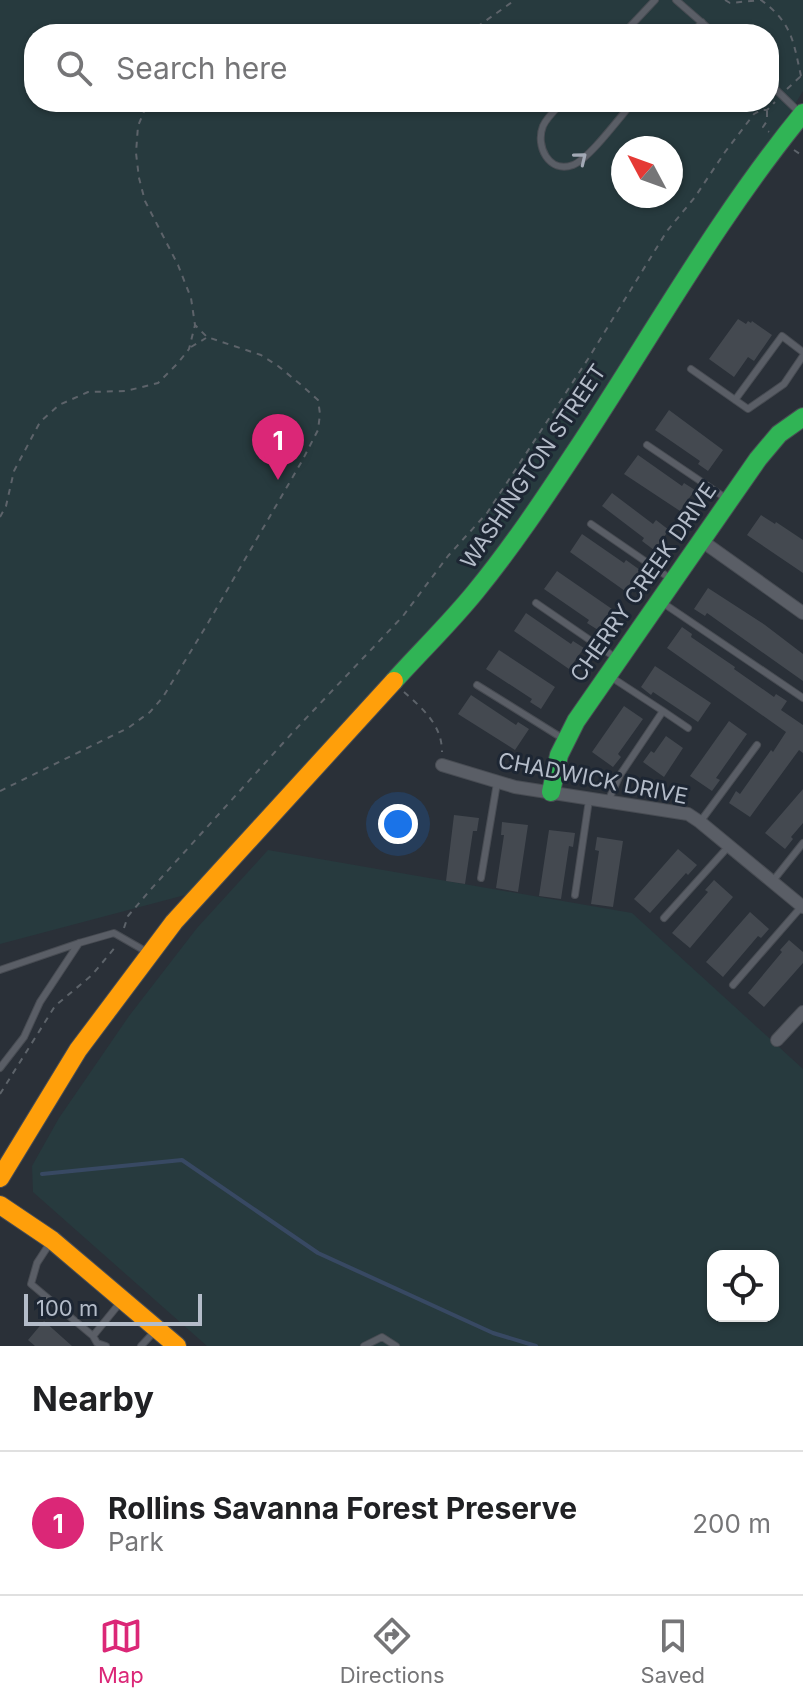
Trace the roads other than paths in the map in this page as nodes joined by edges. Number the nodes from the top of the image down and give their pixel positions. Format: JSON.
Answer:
{"nodes":[{"id":1,"x":655,"y":0,"type":"edge"},
{"id":2,"x":676,"y":0,"type":"edge"},
{"id":3,"x":702,"y":22,"type":"edge"},
{"id":4,"x":632,"y":24,"type":"edge"},
{"id":5,"x":779,"y":92,"type":"edge"},
{"id":6,"x":554,"y":112,"type":"edge"},
{"id":7,"x":624,"y":112,"type":"edge"},
{"id":8,"x":803,"y":114,"type":"edge"},
{"id":9,"x":803,"y":354,"type":"edge"},
{"id":10,"x":691,"y":369,"type":"dead end"},
{"id":11,"x":735,"y":400,"type":"junction"},
{"id":12,"x":803,"y":417,"type":"edge"},
{"id":13,"x":647,"y":445,"type":"dead end"},
{"id":14,"x":729,"y":501,"type":"junction"},
{"id":15,"x":591,"y":524,"type":"dead end"},
{"id":16,"x":702,"y":541,"type":"junction"},
{"id":17,"x":674,"y":581,"type":"junction"},
{"id":18,"x":660,"y":601,"type":"junction"},
{"id":19,"x":536,"y":603,"type":"dead end"},
{"id":20,"x":803,"y":613,"type":"edge"},
{"id":21,"x":614,"y":667,"type":"junction"},
{"id":22,"x":477,"y":685,"type":"dead end"},
{"id":23,"x":803,"y":698,"type":"edge"},
{"id":24,"x":663,"y":711,"type":"junction"},
{"id":25,"x":688,"y":728,"type":"dead end"},
{"id":26,"x":565,"y":739,"type":"junction"},
{"id":27,"x":757,"y":745,"type":"dead end"},
{"id":28,"x":442,"y":765,"type":"road end"},
{"id":29,"x":497,"y":781,"type":"junction"},
{"id":30,"x":551,"y":792,"type":"junction"},
{"id":31,"x":589,"y":798,"type":"junction"},
{"id":32,"x":608,"y":801,"type":"junction"},
{"id":33,"x":700,"y":822,"type":"junction"},
{"id":34,"x":803,"y":843,"type":"edge"},
{"id":35,"x":729,"y":845,"type":"junction"},
{"id":36,"x":481,"y":878,"type":"dead end"},
{"id":37,"x":772,"y":882,"type":"junction"},
{"id":38,"x":575,"y":895,"type":"dead end"},
{"id":39,"x":802,"y":907,"type":"edge"},
{"id":40,"x":664,"y":918,"type":"dead end"},
{"id":41,"x":79,"y":943,"type":"junction"},
{"id":42,"x":150,"y":954,"type":"junction"},
{"id":43,"x":0,"y":970,"type":"edge"},
{"id":44,"x":733,"y":985,"type":"dead end"},
{"id":45,"x":803,"y":1012,"type":"edge"},
{"id":46,"x":777,"y":1040,"type":"dead end"},
{"id":47,"x":0,"y":1068,"type":"edge"},
{"id":48,"x":0,"y":1178,"type":"edge"},
{"id":49,"x":0,"y":1205,"type":"edge"},
{"id":50,"x":52,"y":1240,"type":"junction"},
{"id":51,"x":122,"y":1300,"type":"junction"},
{"id":52,"x":157,"y":1328,"type":"junction"},
{"id":53,"x":93,"y":1336,"type":"junction"},
{"id":54,"x":106,"y":1346,"type":"edge"},
{"id":55,"x":141,"y":1346,"type":"edge"},
{"id":56,"x":177,"y":1346,"type":"edge"},
{"id":57,"x":364,"y":1346,"type":"edge"},
{"id":58,"x":396,"y":1346,"type":"edge"}],
"edges":[{"from":1,"to":4,"type":"lane"},
{"from":2,"to":3,"type":"lane"},
{"from":5,"to":8,"type":"lane"},
{"from":6,"to":7,"type":"lane","one_way":true},
{"from":8,"to":42,"type":"main road","name":"WASHINGTON STREET"},
{"from":9,"to":11,"type":"lane"},
{"from":9,"to":11,"type":"lane"},
{"from":10,"to":11,"type":"lane"},
{"from":12,"to":14,"type":"main road","name":"CHERRY CREEK DRIVE"},
{"from":13,"to":14,"type":"lane"},
{"from":14,"to":16,"type":"main road","name":"CHERRY CREEK DRIVE"},
{"from":15,"to":17,"type":"lane"},
{"from":16,"to":17,"type":"main road","name":"CHERRY CREEK DRIVE"},
{"from":16,"to":20,"type":"street"},
{"from":17,"to":18,"type":"main road","name":"CHERRY CREEK DRIVE"},
{"from":18,"to":21,"type":"main road","name":"CHERRY CREEK DRIVE"},
{"from":18,"to":23,"type":"lane"},
{"from":19,"to":21,"type":"lane"},
{"from":21,"to":24,"type":"lane"},
{"from":21,"to":26,"type":"main road","name":"CHERRY CREEK DRIVE"},
{"from":22,"to":26,"type":"lane"},
{"from":24,"to":25,"type":"lane"},
{"from":24,"to":32,"type":"lane"},
{"from":26,"to":30,"type":"main road","name":"CHERRY CREEK DRIVE"},
{"from":27,"to":33,"type":"lane"},
{"from":28,"to":29,"type":"street","name":"CHADWICK DRIVE"},
{"from":29,"to":30,"type":"street","name":"CHADWICK DRIVE"},
{"from":29,"to":36,"type":"lane"},
{"from":30,"to":31,"type":"street","name":"CHADWICK DRIVE"},
{"from":31,"to":32,"type":"street","name":"CHADWICK DRIVE"},
{"from":31,"to":38,"type":"lane"},
{"from":32,"to":33,"type":"street","name":"CHADWICK DRIVE"},
{"from":33,"to":35,"type":"street","name":"CHADWICK DRIVE"},
{"from":34,"to":37,"type":"lane"},
{"from":35,"to":37,"type":"street","name":"CHADWICK DRIVE"},
{"from":35,"to":40,"type":"lane"},
{"from":37,"to":39,"type":"street","name":"CHADWICK DRIVE"},
{"from":39,"to":44,"type":"lane"},
{"from":41,"to":42,"type":"lane"},
{"from":41,"to":43,"type":"lane"},
{"from":41,"to":47,"type":"lane"},
{"from":42,"to":48,"type":"main road","name":"WASHINGTON STREET"},
{"from":45,"to":46,"type":"street"},
{"from":49,"to":50,"type":"main road"},
{"from":50,"to":51,"type":"main road"},
{"from":50,"to":53,"type":"lane"},
{"from":51,"to":52,"type":"main road"},
{"from":51,"to":53,"type":"lane"},
{"from":52,"to":55,"type":"lane"},
{"from":52,"to":56,"type":"main road"},
{"from":53,"to":54,"type":"lane"},
{"from":57,"to":58,"type":"lane"}]}
